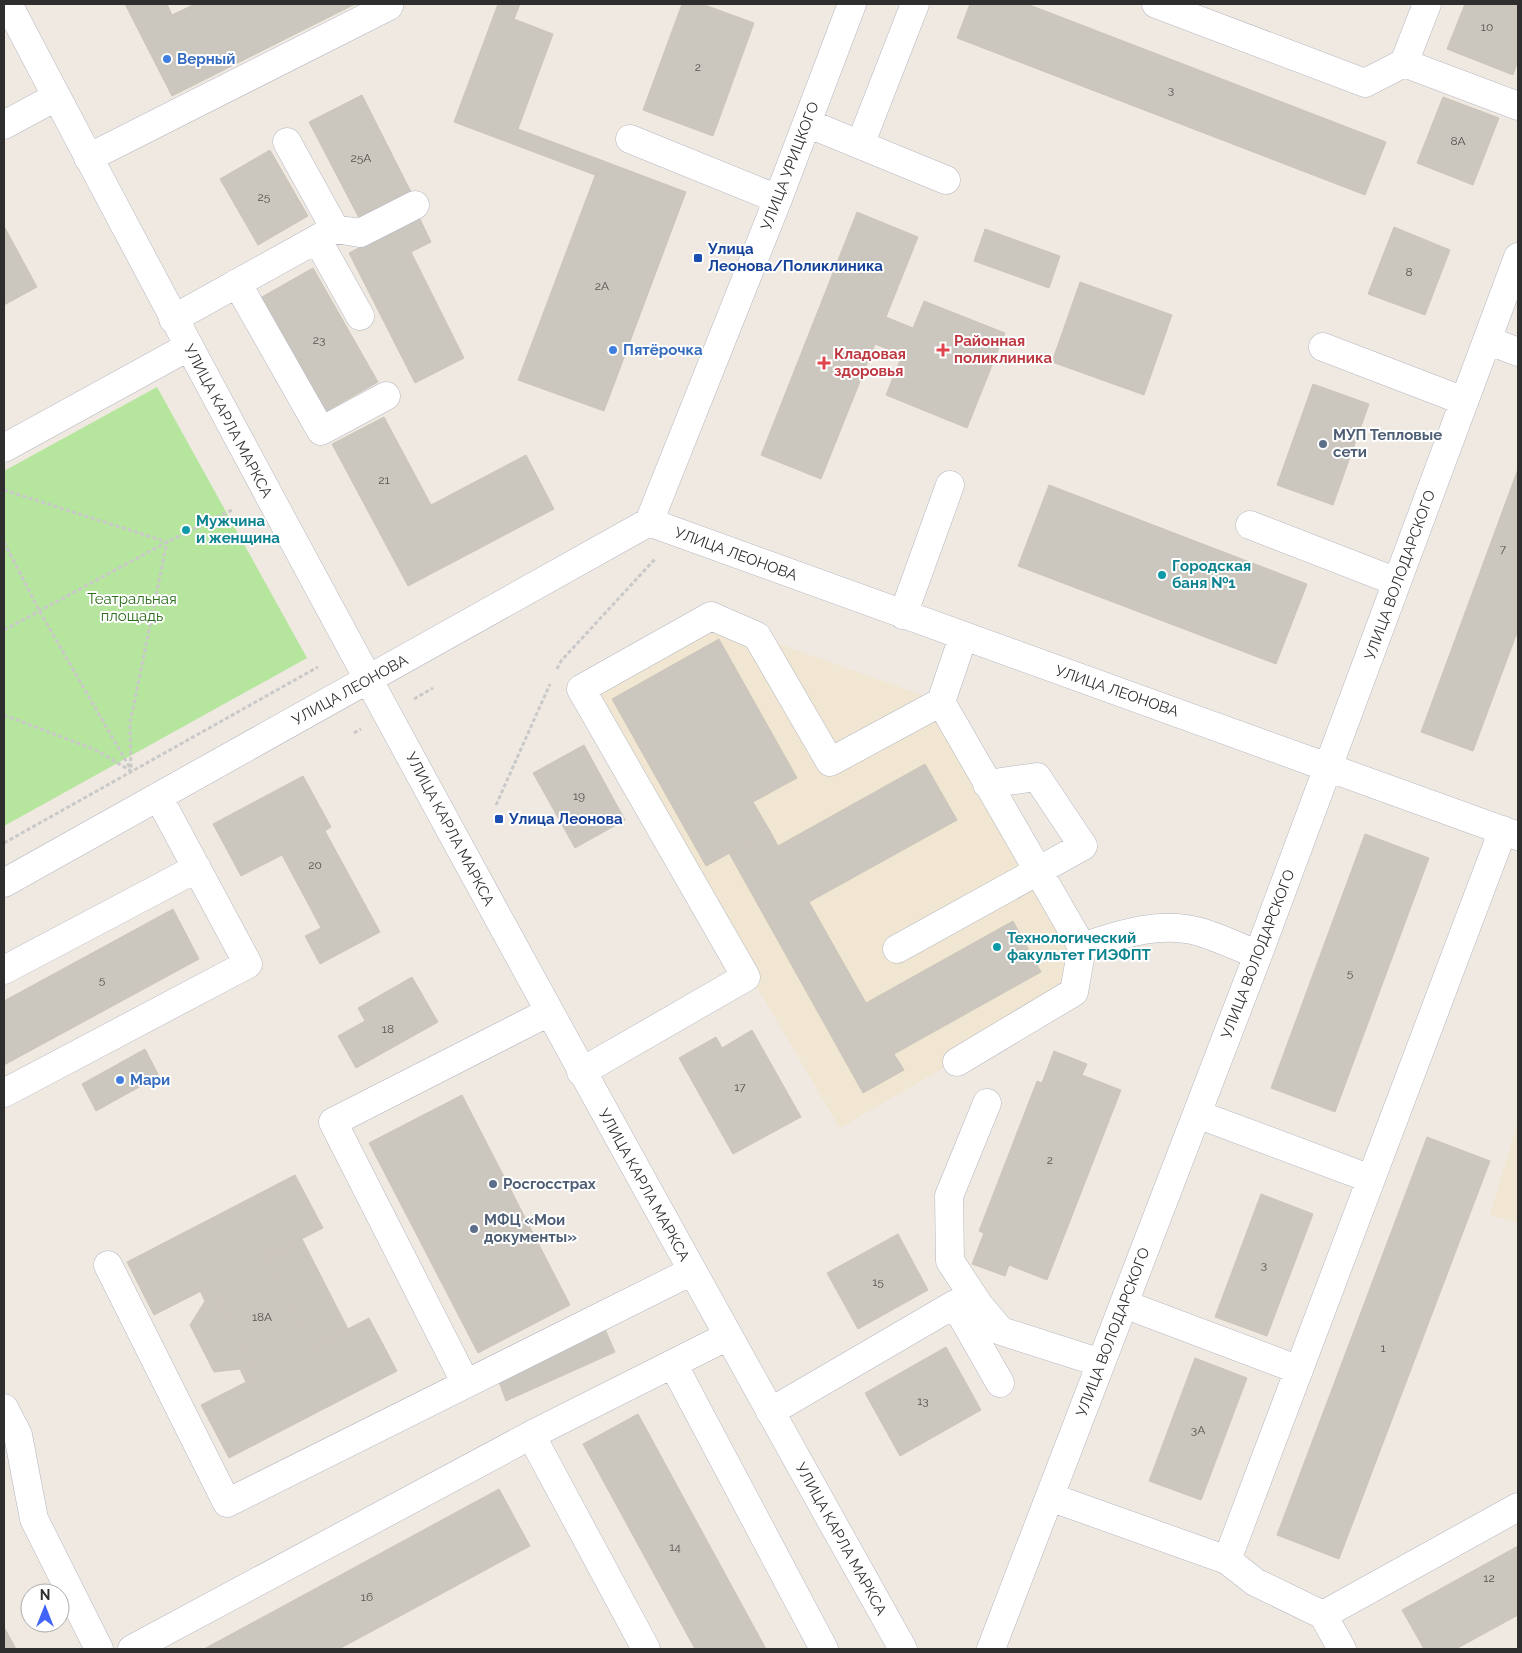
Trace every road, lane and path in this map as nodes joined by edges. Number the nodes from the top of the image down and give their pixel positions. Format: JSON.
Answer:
{"nodes":[{"id":1,"x":8,"y":4,"type":"edge"},
{"id":2,"x":852,"y":4,"type":"edge"},
{"id":3,"x":915,"y":4,"type":"edge"},
{"id":4,"x":1156,"y":4,"type":"edge"},
{"id":5,"x":1428,"y":4,"type":"edge"},
{"id":6,"x":389,"y":6,"type":"dead end"},
{"id":7,"x":1404,"y":63,"type":"junction"},
{"id":8,"x":56,"y":97,"type":"junction"},
{"id":9,"x":1518,"y":106,"type":"edge"},
{"id":10,"x":807,"y":123,"type":"junction"},
{"id":11,"x":4,"y":125,"type":"edge"},
{"id":12,"x":630,"y":139,"type":"dead end"},
{"id":13,"x":287,"y":142,"type":"dead end"},
{"id":14,"x":860,"y":145,"type":"junction"},
{"id":15,"x":88,"y":158,"type":"junction"},
{"id":16,"x":946,"y":180,"type":"dead end"},
{"id":17,"x":778,"y":199,"type":"junction"},
{"id":18,"x":415,"y":205,"type":"dead end"},
{"id":19,"x":326,"y":234,"type":"junction"},
{"id":20,"x":1518,"y":257,"type":"edge"},
{"id":21,"x":237,"y":283,"type":"junction"},
{"id":22,"x":360,"y":316,"type":"dead end"},
{"id":23,"x":174,"y":319,"type":"junction"},
{"id":24,"x":1487,"y":340,"type":"junction"},
{"id":25,"x":188,"y":347,"type":"junction"},
{"id":26,"x":1323,"y":347,"type":"dead end"},
{"id":27,"x":1518,"y":352,"type":"edge"},
{"id":28,"x":386,"y":396,"type":"dead end"},
{"id":29,"x":1464,"y":401,"type":"junction"},
{"id":30,"x":4,"y":448,"type":"edge"},
{"id":31,"x":950,"y":485,"type":"dead end"},
{"id":32,"x":4,"y":490,"type":"edge"},
{"id":33,"x":232,"y":510,"type":"dead end"},
{"id":34,"x":649,"y":522,"type":"junction"},
{"id":35,"x":1250,"y":525,"type":"dead end"},
{"id":36,"x":4,"y":542,"type":"edge"},
{"id":37,"x":167,"y":542,"type":"junction"},
{"id":38,"x":1397,"y":582,"type":"junction"},
{"id":39,"x":40,"y":612,"type":"junction"},
{"id":40,"x":903,"y":615,"type":"junction"},
{"id":41,"x":4,"y":630,"type":"edge"},
{"id":42,"x":963,"y":637,"type":"junction"},
{"id":43,"x":318,"y":667,"type":"dead end"},
{"id":44,"x":369,"y":680,"type":"junction"},
{"id":45,"x":941,"y":702,"type":"junction"},
{"id":46,"x":4,"y":716,"type":"edge"},
{"id":47,"x":1329,"y":766,"type":"junction"},
{"id":48,"x":132,"y":771,"type":"junction"},
{"id":49,"x":987,"y":784,"type":"junction"},
{"id":50,"x":159,"y":798,"type":"junction"},
{"id":51,"x":1510,"y":833,"type":"edge"},
{"id":52,"x":4,"y":843,"type":"edge"},
{"id":53,"x":197,"y":868,"type":"junction"},
{"id":54,"x":1038,"y":871,"type":"junction"},
{"id":55,"x":4,"y":883,"type":"edge"},
{"id":56,"x":1082,"y":947,"type":"junction"},
{"id":57,"x":897,"y":949,"type":"dead end"},
{"id":58,"x":1258,"y":955,"type":"junction"},
{"id":59,"x":4,"y":970,"type":"edge"},
{"id":60,"x":548,"y":1012,"type":"junction"},
{"id":61,"x":957,"y":1062,"type":"dead end"},
{"id":62,"x":581,"y":1072,"type":"junction"},
{"id":63,"x":4,"y":1093,"type":"edge"},
{"id":64,"x":987,"y":1103,"type":"dead end"},
{"id":65,"x":1197,"y":1114,"type":"junction"},
{"id":66,"x":1371,"y":1179,"type":"junction"},
{"id":67,"x":108,"y":1265,"type":"dead end"},
{"id":68,"x":692,"y":1271,"type":"junction"},
{"id":69,"x":1124,"y":1304,"type":"junction"},
{"id":70,"x":728,"y":1336,"type":"junction"},
{"id":71,"x":1102,"y":1363,"type":"junction"},
{"id":72,"x":673,"y":1364,"type":"junction"},
{"id":73,"x":1299,"y":1370,"type":"junction"},
{"id":74,"x":465,"y":1382,"type":"junction"},
{"id":75,"x":1000,"y":1383,"type":"dead end"},
{"id":76,"x":4,"y":1408,"type":"edge"},
{"id":77,"x":770,"y":1412,"type":"junction"},
{"id":78,"x":531,"y":1435,"type":"junction"},
{"id":79,"x":1050,"y":1497,"type":"junction"},
{"id":80,"x":1518,"y":1508,"type":"edge"},
{"id":81,"x":1227,"y":1560,"type":"junction"},
{"id":82,"x":1323,"y":1615,"type":"junction"},
{"id":83,"x":99,"y":1649,"type":"edge"},
{"id":84,"x":132,"y":1649,"type":"edge"},
{"id":85,"x":646,"y":1649,"type":"edge"},
{"id":86,"x":824,"y":1649,"type":"edge"},
{"id":87,"x":903,"y":1649,"type":"edge"},
{"id":88,"x":991,"y":1649,"type":"edge"},
{"id":89,"x":1342,"y":1649,"type":"edge"}],
"edges":[{"from":1,"to":8,"type":"street","name":"УЛИЦА КАРЛА МАРКСА"},
{"from":2,"to":10,"type":"street","name":"УЛИЦА УРИЦКОГО"},
{"from":3,"to":14,"type":"street"},
{"from":4,"to":7,"type":"street"},
{"from":5,"to":7,"type":"street"},
{"from":6,"to":15,"type":"street"},
{"from":7,"to":9,"type":"street"},
{"from":8,"to":11,"type":"street"},
{"from":8,"to":15,"type":"street","name":"УЛИЦА КАРЛА МАРКСА"},
{"from":10,"to":14,"type":"street"},
{"from":10,"to":17,"type":"street","name":"УЛИЦА УРИЦКОГО"},
{"from":12,"to":17,"type":"street"},
{"from":13,"to":19,"type":"street"},
{"from":14,"to":16,"type":"street"},
{"from":15,"to":23,"type":"street","name":"УЛИЦА КАРЛА МАРКСА"},
{"from":17,"to":34,"type":"street","name":"УЛИЦА УРИЦКОГО"},
{"from":18,"to":19,"type":"street"},
{"from":19,"to":21,"type":"street"},
{"from":19,"to":22,"type":"street"},
{"from":20,"to":24,"type":"street","name":"УЛИЦА ВОЛОДАРСКОГО"},
{"from":21,"to":23,"type":"street"},
{"from":21,"to":28,"type":"street"},
{"from":23,"to":25,"type":"street","name":"УЛИЦА КАРЛА МАРКСА"},
{"from":24,"to":27,"type":"street"},
{"from":24,"to":29,"type":"street","name":"УЛИЦА ВОЛОДАРСКОГО"},
{"from":25,"to":30,"type":"street"},
{"from":25,"to":44,"type":"street","name":"УЛИЦА КАРЛА МАРКСА"},
{"from":26,"to":29,"type":"street"},
{"from":29,"to":38,"type":"street","name":"УЛИЦА ВОЛОДАРСКОГО"},
{"from":31,"to":40,"type":"street"},
{"from":32,"to":37,"type":"path"},
{"from":33,"to":37,"type":"path"},
{"from":34,"to":40,"type":"street","name":"УЛИЦА ЛЕОНОВА"},
{"from":34,"to":44,"type":"street","name":"УЛИЦА ЛЕОНОВА"},
{"from":35,"to":38,"type":"street"},
{"from":36,"to":39,"type":"path"},
{"from":37,"to":39,"type":"path"},
{"from":37,"to":48,"type":"path"},
{"from":38,"to":47,"type":"street","name":"УЛИЦА ВОЛОДАРСКОГО"},
{"from":39,"to":41,"type":"path"},
{"from":39,"to":48,"type":"path"},
{"from":40,"to":42,"type":"street","name":"УЛИЦА ЛЕОНОВА"},
{"from":42,"to":45,"type":"street"},
{"from":42,"to":47,"type":"street","name":"УЛИЦА ЛЕОНОВА"},
{"from":43,"to":48,"type":"path"},
{"from":44,"to":50,"type":"street","name":"УЛИЦА ЛЕОНОВА"},
{"from":44,"to":60,"type":"street","name":"УЛИЦА КАРЛА МАРКСА"},
{"from":45,"to":49,"type":"street"},
{"from":45,"to":62,"type":"street"},
{"from":46,"to":48,"type":"path"},
{"from":47,"to":51,"type":"street","name":"УЛИЦА ЛЕОНОВА"},
{"from":47,"to":58,"type":"street","name":"УЛИЦА ВОЛОДАРСКОГО"},
{"from":48,"to":52,"type":"path"},
{"from":49,"to":54,"type":"street"},
{"from":49,"to":54,"type":"street"},
{"from":50,"to":53,"type":"street"},
{"from":50,"to":55,"type":"street","name":"УЛИЦА ЛЕОНОВА"},
{"from":51,"to":66,"type":"street"},
{"from":53,"to":59,"type":"street"},
{"from":53,"to":63,"type":"street"},
{"from":54,"to":56,"type":"street"},
{"from":54,"to":57,"type":"street"},
{"from":56,"to":58,"type":"street"},
{"from":56,"to":61,"type":"street"},
{"from":58,"to":65,"type":"street","name":"УЛИЦА ВОЛОДАРСКОГО"},
{"from":60,"to":62,"type":"street","name":"УЛИЦА КАРЛА МАРКСА"},
{"from":60,"to":74,"type":"street"},
{"from":62,"to":68,"type":"street","name":"УЛИЦА КАРЛА МАРКСА"},
{"from":64,"to":71,"type":"street"},
{"from":65,"to":66,"type":"street"},
{"from":65,"to":69,"type":"street","name":"УЛИЦА ВОЛОДАРСКОГО"},
{"from":66,"to":73,"type":"street"},
{"from":67,"to":74,"type":"street"},
{"from":68,"to":70,"type":"street","name":"УЛИЦА КАРЛА МАРКСА"},
{"from":68,"to":74,"type":"street"},
{"from":69,"to":71,"type":"street","name":"УЛИЦА ВОЛОДАРСКОГО"},
{"from":69,"to":73,"type":"street"},
{"from":70,"to":72,"type":"street"},
{"from":70,"to":77,"type":"street","name":"УЛИЦА КАРЛА МАРКСА"},
{"from":71,"to":79,"type":"street","name":"УЛИЦА ВОЛОДАРСКОГО"},
{"from":72,"to":78,"type":"street"},
{"from":72,"to":86,"type":"street"},
{"from":73,"to":81,"type":"street"},
{"from":75,"to":77,"type":"street"},
{"from":76,"to":83,"type":"street"},
{"from":77,"to":87,"type":"street","name":"УЛИЦА КАРЛА МАРКСА"},
{"from":78,"to":84,"type":"street"},
{"from":78,"to":85,"type":"street"},
{"from":79,"to":81,"type":"street"},
{"from":79,"to":88,"type":"street","name":"УЛИЦА ВОЛОДАРСКОГО"},
{"from":80,"to":82,"type":"street"},
{"from":81,"to":82,"type":"street"},
{"from":82,"to":89,"type":"street"}]}
